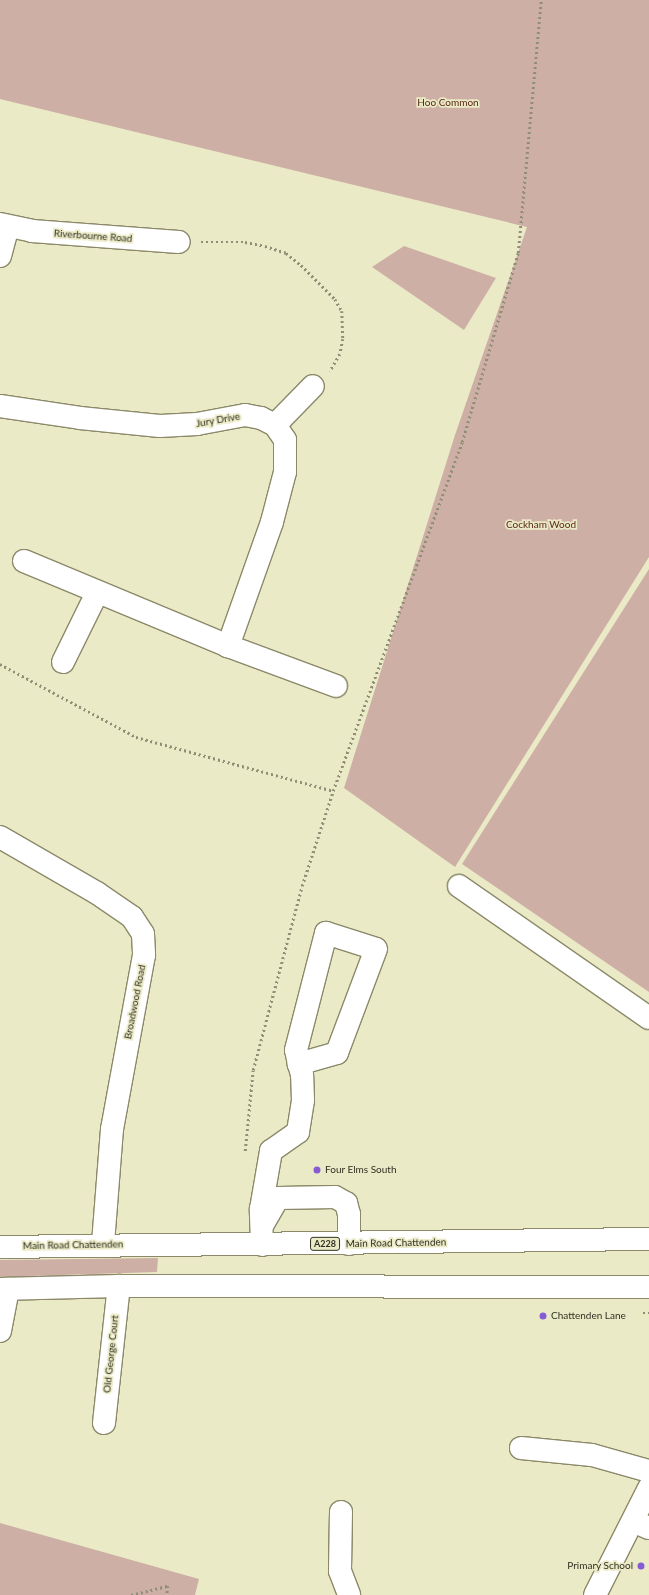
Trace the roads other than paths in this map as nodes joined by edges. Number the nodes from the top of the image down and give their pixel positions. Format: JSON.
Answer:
{"nodes":[{"id":1,"x":4,"y":226,"type":"edge"},
{"id":2,"x":179,"y":242,"type":"road end"},
{"id":3,"x":0,"y":256,"type":"edge"},
{"id":4,"x":314,"y":386,"type":"road end"},
{"id":5,"x":0,"y":406,"type":"edge"},
{"id":6,"x":275,"y":425,"type":"junction"},
{"id":7,"x":24,"y":562,"type":"dead end"},
{"id":8,"x":97,"y":593,"type":"junction"},
{"id":9,"x":228,"y":646,"type":"junction"},
{"id":10,"x":63,"y":662,"type":"dead end"},
{"id":11,"x":336,"y":686,"type":"dead end"},
{"id":12,"x":0,"y":837,"type":"edge"},
{"id":13,"x":459,"y":886,"type":"dead end"},
{"id":14,"x":649,"y":1018,"type":"edge"},
{"id":15,"x":299,"y":1064,"type":"junction"},
{"id":16,"x":262,"y":1236,"type":"junction"},
{"id":17,"x":649,"y":1239,"type":"edge"},
{"id":18,"x":103,"y":1244,"type":"junction"},
{"id":19,"x":349,"y":1244,"type":"junction"},
{"id":20,"x":0,"y":1247,"type":"edge"},
{"id":21,"x":119,"y":1286,"type":"junction"},
{"id":22,"x":649,"y":1287,"type":"edge"},
{"id":23,"x":4,"y":1289,"type":"edge"},
{"id":24,"x":0,"y":1331,"type":"edge"},
{"id":25,"x":104,"y":1423,"type":"dead end"},
{"id":26,"x":522,"y":1448,"type":"dead end"},
{"id":27,"x":649,"y":1471,"type":"edge"},
{"id":28,"x":649,"y":1488,"type":"edge"},
{"id":29,"x":341,"y":1512,"type":"dead end"},
{"id":30,"x":641,"y":1525,"type":"edge"},
{"id":31,"x":349,"y":1595,"type":"edge"},
{"id":32,"x":595,"y":1595,"type":"edge"}],
"edges":[{"from":1,"to":2,"type":"street","name":"Riverbourne Road"},
{"from":1,"to":3,"type":"street","name":"Riverbourne Road"},
{"from":4,"to":6,"type":"street"},
{"from":5,"to":6,"type":"street","name":"Jury Drive"},
{"from":6,"to":9,"type":"street"},
{"from":7,"to":8,"type":"street"},
{"from":8,"to":9,"type":"street"},
{"from":8,"to":10,"type":"street"},
{"from":9,"to":11,"type":"street"},
{"from":12,"to":18,"type":"street","name":"Broadwood Road"},
{"from":13,"to":14,"type":"street"},
{"from":15,"to":15,"type":"street"},
{"from":15,"to":16,"type":"street"},
{"from":16,"to":18,"type":"street","name":"Main Road Chattenden","number":"A228"},
{"from":16,"to":19,"type":"street","name":"Main Road Chattenden","number":"A228"},
{"from":16,"to":19,"type":"street"},
{"from":17,"to":19,"type":"street","name":"Main Road Chattenden","number":"A228"},
{"from":18,"to":20,"type":"street","name":"Main Road Chattenden","number":"A228"},
{"from":21,"to":22,"type":"street"},
{"from":21,"to":23,"type":"street"},
{"from":21,"to":25,"type":"street","name":"Old George Court"},
{"from":23,"to":24,"type":"street"},
{"from":26,"to":27,"type":"street"},
{"from":28,"to":30,"type":"street"},
{"from":29,"to":31,"type":"street"},
{"from":30,"to":32,"type":"street"}]}
